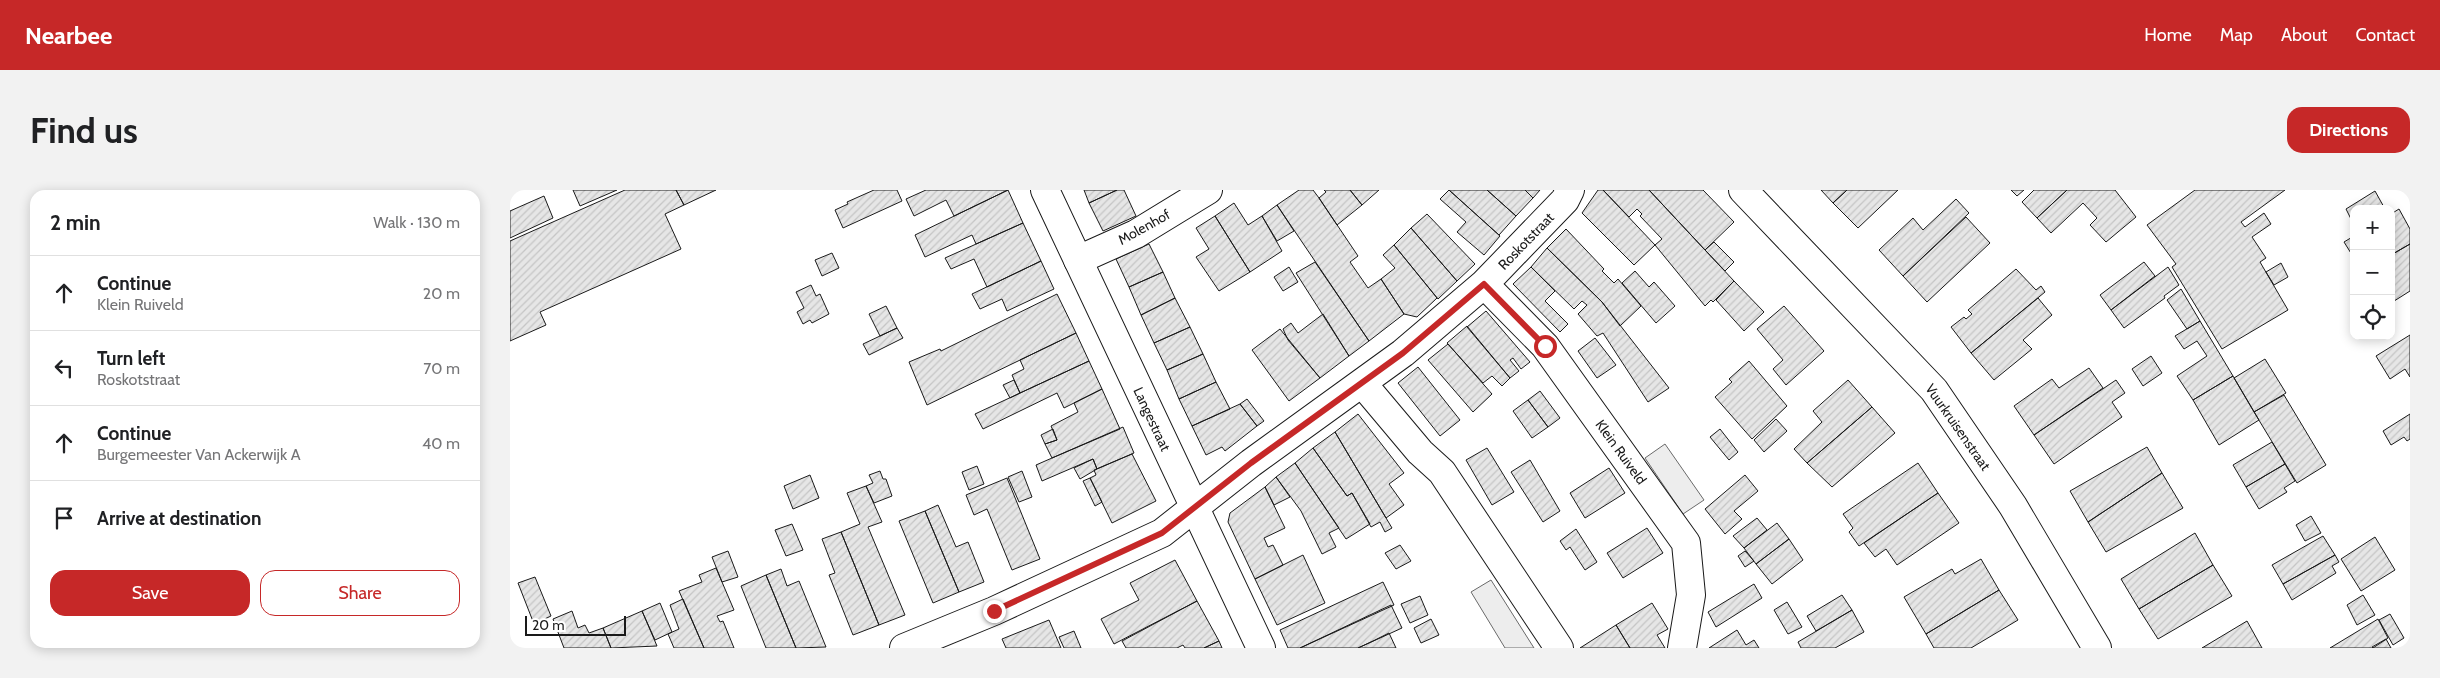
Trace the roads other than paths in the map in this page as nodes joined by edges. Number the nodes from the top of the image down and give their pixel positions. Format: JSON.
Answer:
{"nodes":[{"id":1,"x":1046,"y":190,"type":"edge"},
{"id":2,"x":1208,"y":190,"type":"edge"},
{"id":3,"x":1570,"y":190,"type":"edge"},
{"id":4,"x":1743,"y":190,"type":"edge"},
{"id":5,"x":1078,"y":260,"type":"junction"},
{"id":6,"x":1484,"y":284,"type":"junction"},
{"id":7,"x":1362,"y":383,"type":"junction"},
{"id":8,"x":1194,"y":509,"type":"junction"},
{"id":9,"x":904,"y":648,"type":"edge"},
{"id":10,"x":1261,"y":648,"type":"edge"},
{"id":11,"x":1559,"y":648,"type":"edge"},
{"id":12,"x":1682,"y":648,"type":"edge"},
{"id":13,"x":2097,"y":648,"type":"edge"}],
"edges":[{"from":1,"to":5,"type":"street","name":"Langestraat"},
{"from":2,"to":5,"type":"street","name":"Molenhof"},
{"from":3,"to":6,"type":"street","name":"Roskotstraat"},
{"from":4,"to":13,"type":"street","name":"Vuurkruisenstraat"},
{"from":5,"to":8,"type":"street","name":"Langestraat"},
{"from":6,"to":7,"type":"street","name":"Roskotstraat"},
{"from":6,"to":12,"type":"street","name":"Klein Ruiveld"},
{"from":7,"to":8,"type":"street","name":"Roskotstraat"},
{"from":7,"to":11,"type":"street"},
{"from":8,"to":9,"type":"street","name":"Roskotstraat"},
{"from":8,"to":10,"type":"street","name":"Langestraat"}]}
